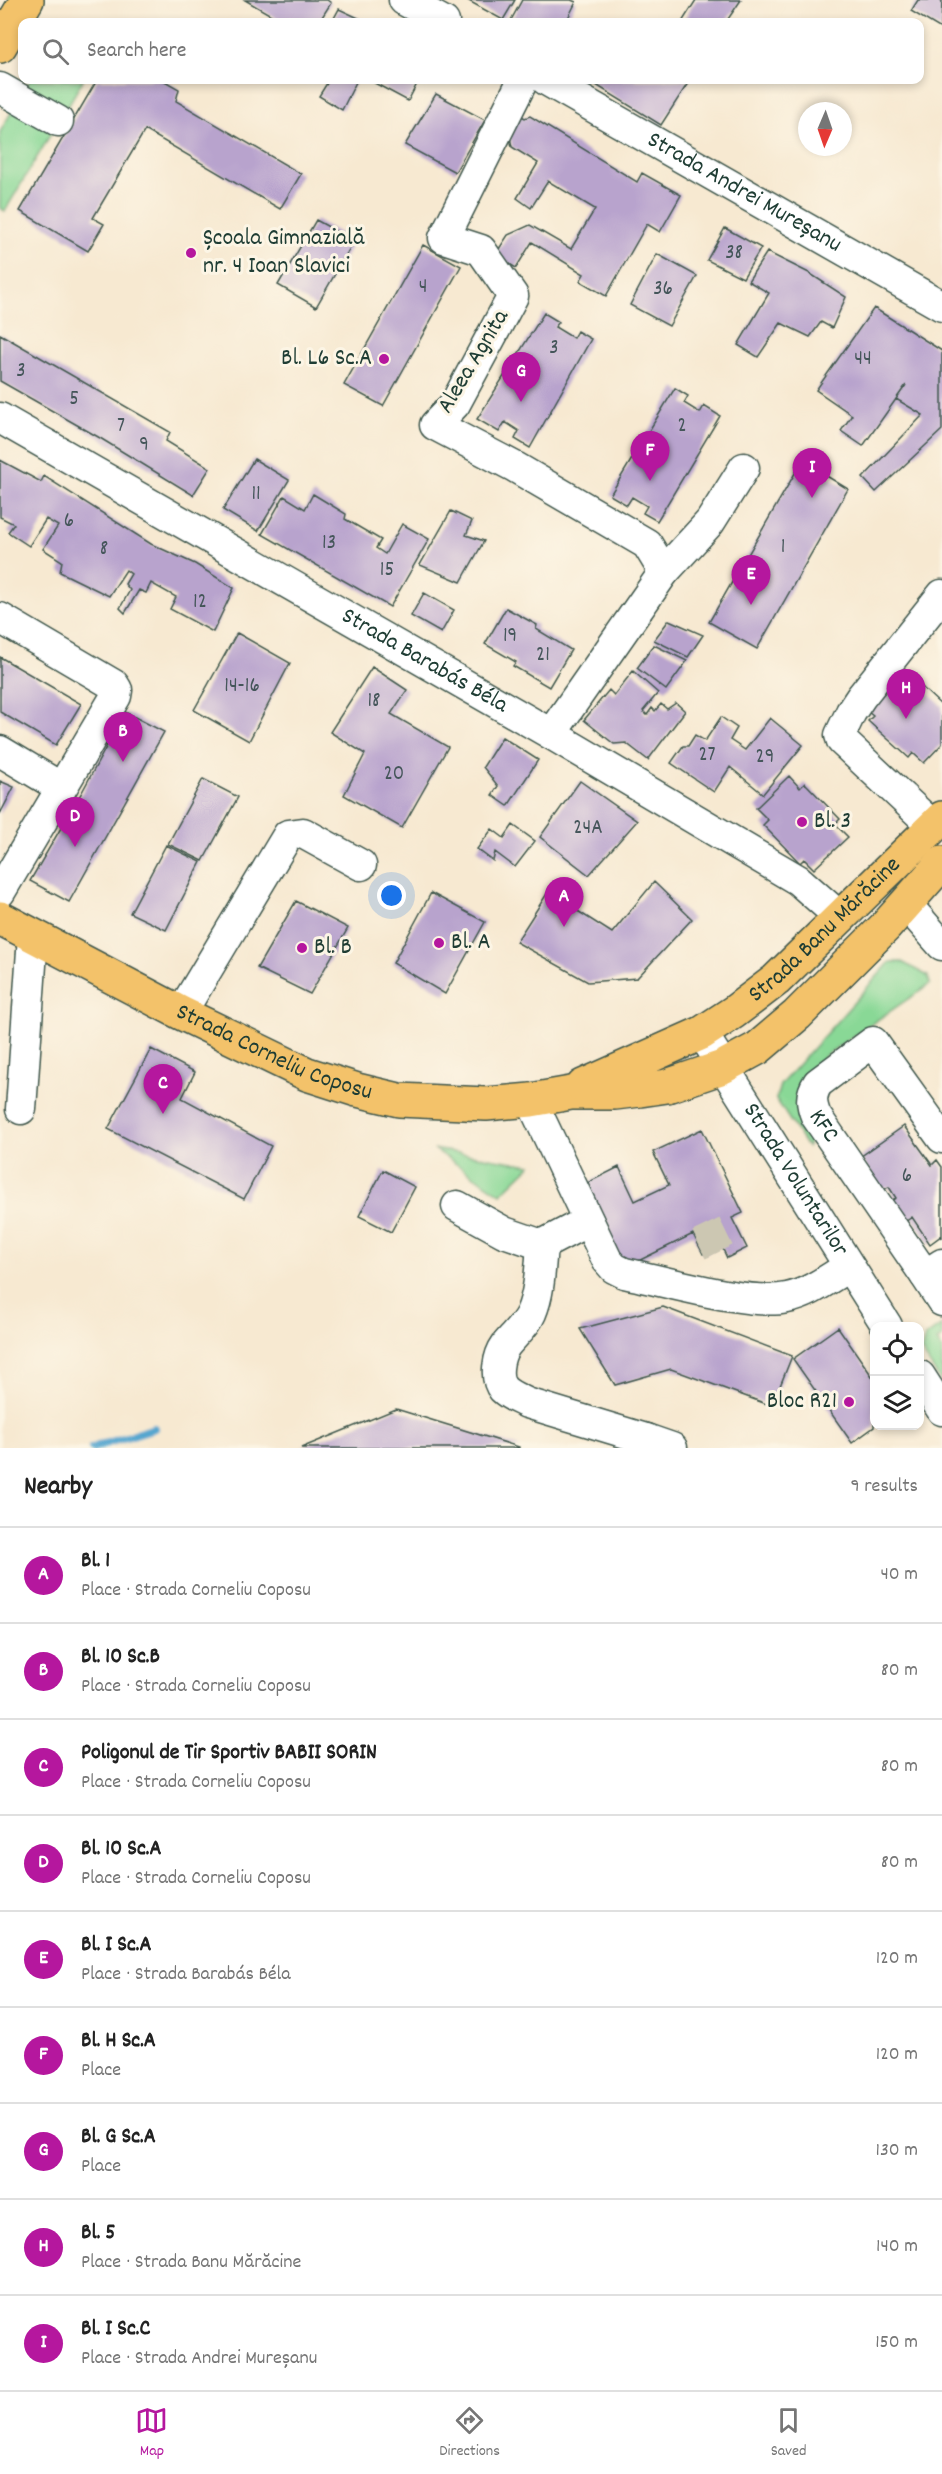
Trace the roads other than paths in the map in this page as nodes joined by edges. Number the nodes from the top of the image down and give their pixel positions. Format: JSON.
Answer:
{"nodes":[{"id":1,"x":27,"y":0,"type":"edge"},
{"id":2,"x":404,"y":0,"type":"edge"},
{"id":3,"x":437,"y":18,"type":"edge"},
{"id":4,"x":0,"y":46,"type":"edge"},
{"id":5,"x":521,"y":84,"type":"edge"},
{"id":6,"x":553,"y":84,"type":"edge"},
{"id":7,"x":0,"y":88,"type":"edge"},
{"id":8,"x":58,"y":121,"type":"dead end"},
{"id":9,"x":942,"y":306,"type":"edge"},
{"id":10,"x":0,"y":418,"type":"edge"},
{"id":11,"x":744,"y":468,"type":"dead end"},
{"id":12,"x":664,"y":572,"type":"junction"},
{"id":13,"x":942,"y":595,"type":"edge"},
{"id":14,"x":0,"y":618,"type":"edge"},
{"id":15,"x":551,"y":734,"type":"junction"},
{"id":16,"x":0,"y":751,"type":"edge"},
{"id":17,"x":60,"y":787,"type":"junction"},
{"id":18,"x":938,"y":823,"type":"edge"},
{"id":19,"x":942,"y":862,"type":"edge"},
{"id":20,"x":361,"y":865,"type":"dead end"},
{"id":21,"x":0,"y":892,"type":"edge"},
{"id":22,"x":906,"y":904,"type":"junction"},
{"id":23,"x":840,"y":917,"type":"junction"},
{"id":24,"x":0,"y":918,"type":"edge"},
{"id":25,"x":33,"y":936,"type":"junction"},
{"id":26,"x":942,"y":945,"type":"edge"},
{"id":27,"x":181,"y":1013,"type":"junction"},
{"id":28,"x":702,"y":1033,"type":"junction"},
{"id":29,"x":723,"y":1066,"type":"junction"},
{"id":30,"x":571,"y":1093,"type":"junction"},
{"id":31,"x":531,"y":1100,"type":"junction"},
{"id":32,"x":21,"y":1109,"type":"dead end"},
{"id":33,"x":942,"y":1138,"type":"edge"},
{"id":34,"x":457,"y":1206,"type":"dead end"},
{"id":35,"x":588,"y":1221,"type":"junction"},
{"id":36,"x":543,"y":1245,"type":"junction"},
{"id":37,"x":848,"y":1267,"type":"junction"},
{"id":38,"x":933,"y":1269,"type":"edge"},
{"id":39,"x":942,"y":1301,"type":"edge"},
{"id":40,"x":884,"y":1322,"type":"edge"},
{"id":41,"x":924,"y":1382,"type":"edge"},
{"id":42,"x":942,"y":1410,"type":"edge"},
{"id":43,"x":653,"y":1445,"type":"edge"}],
"edges":[{"from":1,"to":4,"type":"main road"},
{"from":2,"to":3,"type":"street"},
{"from":5,"to":12,"type":"street","name":"Aleea Agnita"},
{"from":6,"to":9,"type":"street","name":"Strada Andrei Mureșanu"},
{"from":7,"to":8,"type":"street"},
{"from":10,"to":15,"type":"street","name":"Strada Barabás Béla"},
{"from":11,"to":12,"type":"street"},
{"from":12,"to":15,"type":"street"},
{"from":13,"to":18,"type":"street"},
{"from":14,"to":17,"type":"street"},
{"from":15,"to":23,"type":"street","name":"Strada Barabás Béla"},
{"from":16,"to":17,"type":"street"},
{"from":17,"to":21,"type":"street"},
{"from":18,"to":23,"type":"main road","name":"Strada Banu Mărăcine"},
{"from":19,"to":22,"type":"main road","name":"Strada Banu Mărăcine"},
{"from":20,"to":27,"type":"street"},
{"from":22,"to":26,"type":"street"},
{"from":22,"to":29,"type":"main road","name":"Strada Banu Mărăcine"},
{"from":23,"to":28,"type":"main road","name":"Strada Banu Mărăcine"},
{"from":24,"to":25,"type":"main road","name":"Strada Corneliu Coposu"},
{"from":25,"to":27,"type":"main road","name":"Strada Corneliu Coposu"},
{"from":25,"to":32,"type":"street"},
{"from":27,"to":31,"type":"main road","name":"Strada Corneliu Coposu"},
{"from":28,"to":29,"type":"street","name":"Strada Voluntarilor"},
{"from":28,"to":30,"type":"main road","name":"Strada Corneliu Coposu"},
{"from":29,"to":30,"type":"main road","name":"Strada Corneliu Coposu"},
{"from":29,"to":37,"type":"street","name":"Strada Voluntarilor"},
{"from":30,"to":31,"type":"main road","name":"Strada Corneliu Coposu"},
{"from":31,"to":35,"type":"street"},
{"from":33,"to":38,"type":"street","name":"KFC"},
{"from":34,"to":36,"type":"street"},
{"from":35,"to":36,"type":"street"},
{"from":35,"to":37,"type":"street"},
{"from":36,"to":43,"type":"street"},
{"from":37,"to":40,"type":"street","name":"Strada Voluntarilor"},
{"from":38,"to":39,"type":"street"},
{"from":41,"to":42,"type":"street"}]}
